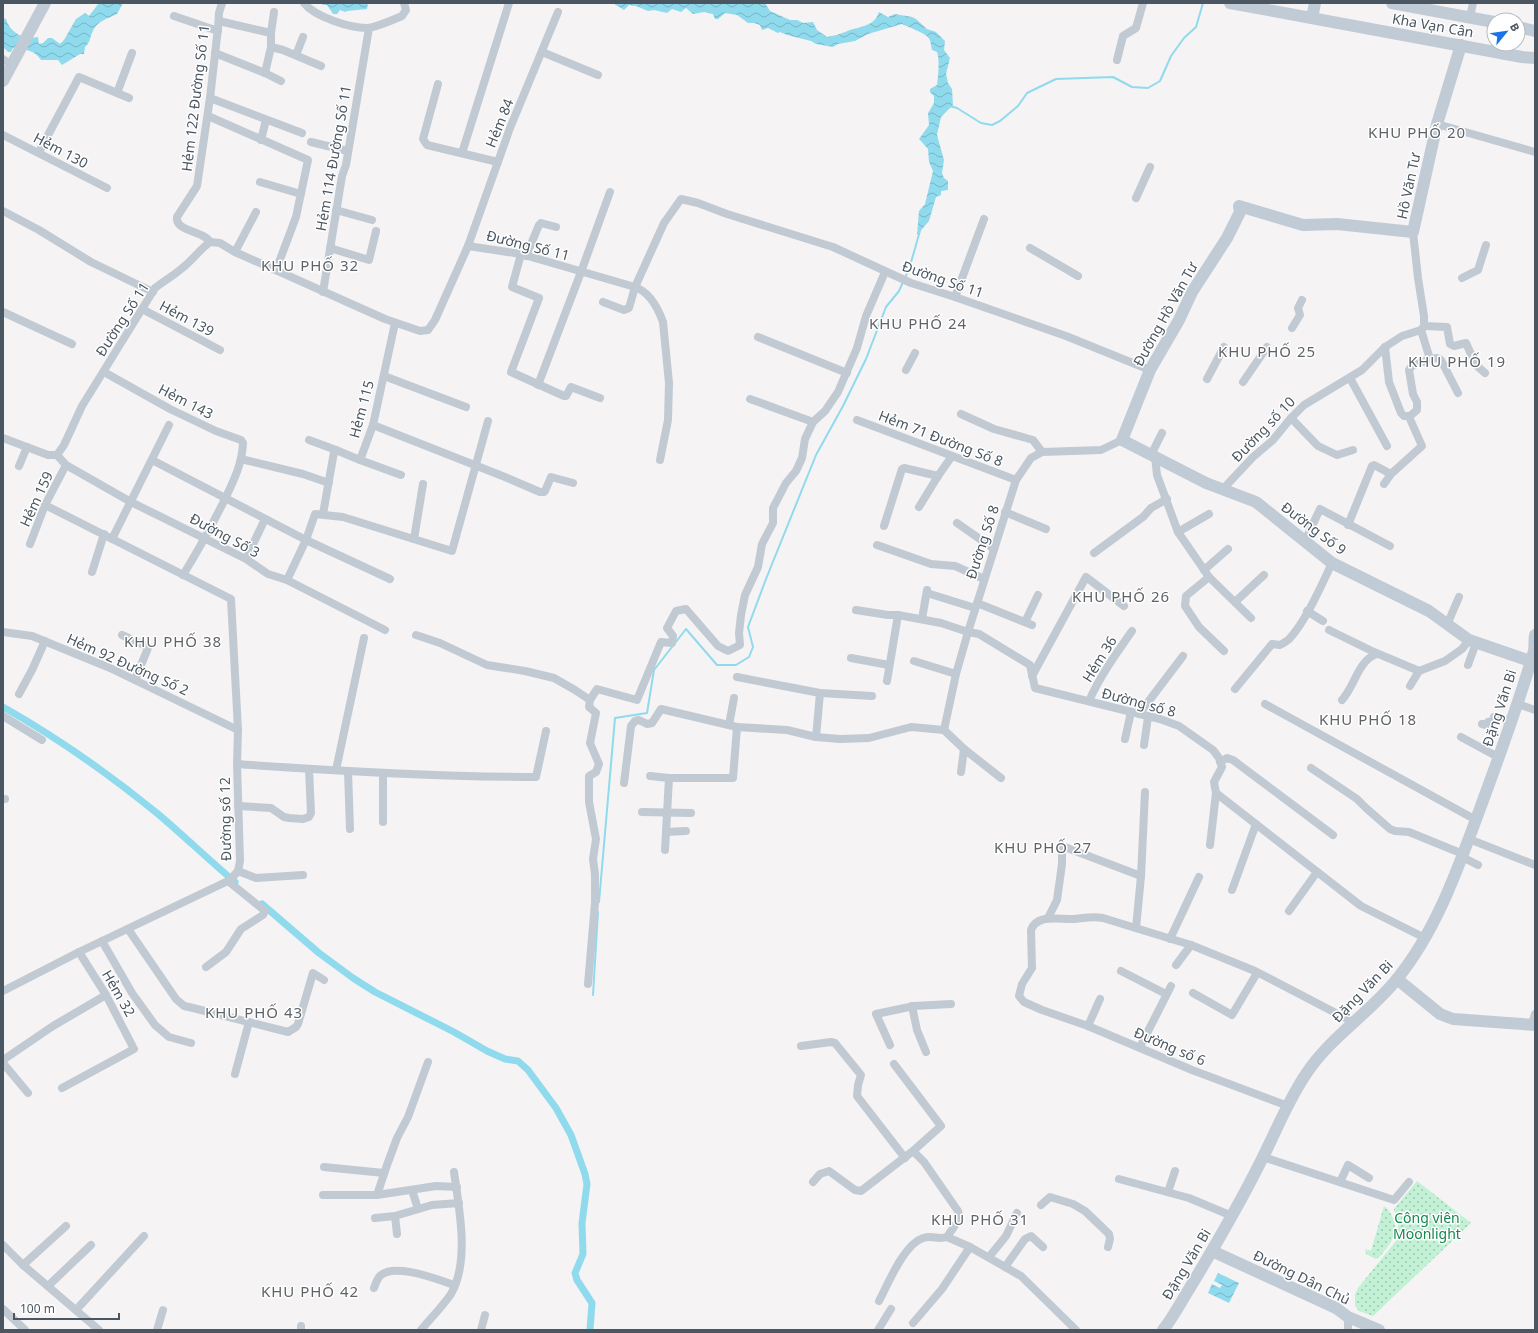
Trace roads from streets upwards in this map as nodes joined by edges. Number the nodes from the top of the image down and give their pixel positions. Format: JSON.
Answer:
{"nodes":[{"id":1,"x":45,"y":3,"type":"edge"},
{"id":2,"x":222,"y":3,"type":"edge"},
{"id":3,"x":304,"y":3,"type":"edge"},
{"id":4,"x":404,"y":3,"type":"edge"},
{"id":5,"x":509,"y":3,"type":"edge"},
{"id":6,"x":1143,"y":3,"type":"edge"},
{"id":7,"x":1230,"y":3,"type":"edge"},
{"id":8,"x":1315,"y":3,"type":"edge"},
{"id":9,"x":1392,"y":3,"type":"edge"},
{"id":10,"x":1473,"y":3,"type":"edge"},
{"id":11,"x":274,"y":12,"type":"dead end"},
{"id":12,"x":558,"y":12,"type":"dead end"},
{"id":13,"x":174,"y":16,"type":"dead end"},
{"id":14,"x":1312,"y":18,"type":"junction"},
{"id":15,"x":1470,"y":18,"type":"junction"},
{"id":16,"x":219,"y":21,"type":"junction"},
{"id":17,"x":1486,"y":21,"type":"edge"},
{"id":18,"x":368,"y":28,"type":"junction"},
{"id":19,"x":218,"y":31,"type":"junction"},
{"id":20,"x":271,"y":34,"type":"junction"},
{"id":21,"x":303,"y":37,"type":"dead end"},
{"id":22,"x":1461,"y":45,"type":"junction"},
{"id":23,"x":271,"y":47,"type":"junction"},
{"id":24,"x":542,"y":52,"type":"junction"},
{"id":25,"x":132,"y":53,"type":"dead end"},
{"id":26,"x":215,"y":53,"type":"junction"},
{"id":27,"x":296,"y":55,"type":"junction"},
{"id":28,"x":1535,"y":58,"type":"edge"},
{"id":29,"x":1117,"y":60,"type":"dead end"},
{"id":30,"x":7,"y":62,"type":"edge"},
{"id":31,"x":321,"y":66,"type":"dead end"},
{"id":32,"x":265,"y":73,"type":"junction"},
{"id":33,"x":598,"y":75,"type":"dead end"},
{"id":34,"x":3,"y":81,"type":"edge"},
{"id":35,"x":281,"y":81,"type":"dead end"},
{"id":36,"x":438,"y":84,"type":"dead end"},
{"id":37,"x":117,"y":93,"type":"junction"},
{"id":38,"x":129,"y":98,"type":"dead end"},
{"id":39,"x":210,"y":98,"type":"junction"},
{"id":40,"x":208,"y":116,"type":"junction"},
{"id":41,"x":266,"y":120,"type":"junction"},
{"id":42,"x":1437,"y":124,"type":"junction"},
{"id":43,"x":302,"y":133,"type":"dead end"},
{"id":44,"x":3,"y":135,"type":"edge"},
{"id":45,"x":261,"y":140,"type":"junction"},
{"id":46,"x":311,"y":142,"type":"dead end"},
{"id":47,"x":348,"y":151,"type":"junction"},
{"id":48,"x":39,"y":152,"type":"junction"},
{"id":49,"x":1535,"y":152,"type":"edge"},
{"id":50,"x":462,"y":153,"type":"junction"},
{"id":51,"x":498,"y":162,"type":"junction"},
{"id":52,"x":1150,"y":167,"type":"dead end"},
{"id":53,"x":260,"y":182,"type":"dead end"},
{"id":54,"x":107,"y":188,"type":"dead end"},
{"id":55,"x":610,"y":192,"type":"dead end"},
{"id":56,"x":301,"y":194,"type":"junction"},
{"id":57,"x":1136,"y":198,"type":"dead end"},
{"id":58,"x":1239,"y":206,"type":"joint"},
{"id":59,"x":336,"y":210,"type":"junction"},
{"id":60,"x":3,"y":211,"type":"edge"},
{"id":61,"x":256,"y":212,"type":"dead end"},
{"id":62,"x":984,"y":218,"type":"dead end"},
{"id":63,"x":372,"y":220,"type":"dead end"},
{"id":64,"x":556,"y":227,"type":"dead end"},
{"id":65,"x":376,"y":231,"type":"dead end"},
{"id":66,"x":1414,"y":232,"type":"junction"},
{"id":67,"x":210,"y":242,"type":"junction"},
{"id":68,"x":468,"y":246,"type":"junction"},
{"id":69,"x":1486,"y":246,"type":"dead end"},
{"id":70,"x":330,"y":248,"type":"junction"},
{"id":71,"x":1030,"y":248,"type":"dead end"},
{"id":72,"x":235,"y":252,"type":"junction"},
{"id":73,"x":524,"y":255,"type":"junction"},
{"id":74,"x":276,"y":270,"type":"junction"},
{"id":75,"x":581,"y":272,"type":"junction"},
{"id":76,"x":886,"y":272,"type":"junction"},
{"id":77,"x":1078,"y":276,"type":"dead end"},
{"id":78,"x":1462,"y":278,"type":"dead end"},
{"id":79,"x":635,"y":287,"type":"junction"},
{"id":80,"x":153,"y":292,"type":"junction"},
{"id":81,"x":323,"y":292,"type":"junction"},
{"id":82,"x":955,"y":297,"type":"junction"},
{"id":83,"x":1302,"y":300,"type":"dead end"},
{"id":84,"x":603,"y":302,"type":"dead end"},
{"id":85,"x":142,"y":309,"type":"junction"},
{"id":86,"x":3,"y":312,"type":"edge"},
{"id":87,"x":395,"y":323,"type":"junction"},
{"id":88,"x":1292,"y":328,"type":"dead end"},
{"id":89,"x":1423,"y":328,"type":"junction"},
{"id":90,"x":758,"y":337,"type":"dead end"},
{"id":91,"x":72,"y":344,"type":"dead end"},
{"id":92,"x":1224,"y":347,"type":"dead end"},
{"id":93,"x":1267,"y":347,"type":"dead end"},
{"id":94,"x":1385,"y":347,"type":"junction"},
{"id":95,"x":220,"y":350,"type":"dead end"},
{"id":96,"x":915,"y":353,"type":"dead end"},
{"id":97,"x":1430,"y":359,"type":"junction"},
{"id":98,"x":906,"y":370,"type":"dead end"},
{"id":99,"x":1150,"y":370,"type":"junction"},
{"id":100,"x":104,"y":372,"type":"junction"},
{"id":101,"x":1484,"y":373,"type":"dead end"},
{"id":102,"x":847,"y":374,"type":"junction"},
{"id":103,"x":384,"y":376,"type":"junction"},
{"id":104,"x":1350,"y":378,"type":"junction"},
{"id":105,"x":1207,"y":379,"type":"dead end"},
{"id":106,"x":1243,"y":382,"type":"dead end"},
{"id":107,"x":538,"y":384,"type":"junction"},
{"id":108,"x":1458,"y":393,"type":"dead end"},
{"id":109,"x":600,"y":398,"type":"dead end"},
{"id":110,"x":750,"y":399,"type":"dead end"},
{"id":111,"x":466,"y":408,"type":"dead end"},
{"id":112,"x":961,"y":414,"type":"dead end"},
{"id":113,"x":1410,"y":416,"type":"junction"},
{"id":114,"x":1290,"y":418,"type":"junction"},
{"id":115,"x":857,"y":420,"type":"dead end"},
{"id":116,"x":488,"y":421,"type":"dead end"},
{"id":117,"x":813,"y":422,"type":"junction"},
{"id":118,"x":169,"y":425,"type":"dead end"},
{"id":119,"x":373,"y":425,"type":"junction"},
{"id":120,"x":1162,"y":433,"type":"dead end"},
{"id":121,"x":3,"y":438,"type":"edge"},
{"id":122,"x":309,"y":440,"type":"dead end"},
{"id":123,"x":1122,"y":440,"type":"junction"},
{"id":124,"x":1386,"y":446,"type":"dead end"},
{"id":125,"x":27,"y":447,"type":"junction"},
{"id":126,"x":336,"y":450,"type":"junction"},
{"id":127,"x":1353,"y":450,"type":"dead end"},
{"id":128,"x":1042,"y":452,"type":"junction"},
{"id":129,"x":57,"y":455,"type":"junction"},
{"id":130,"x":952,"y":456,"type":"junction"},
{"id":131,"x":1153,"y":456,"type":"junction"},
{"id":132,"x":241,"y":458,"type":"junction"},
{"id":133,"x":152,"y":460,"type":"junction"},
{"id":134,"x":360,"y":460,"type":"junction"},
{"id":135,"x":660,"y":460,"type":"dead end"},
{"id":136,"x":66,"y":465,"type":"junction"},
{"id":137,"x":19,"y":466,"type":"dead end"},
{"id":138,"x":476,"y":466,"type":"junction"},
{"id":139,"x":1391,"y":474,"type":"junction"},
{"id":140,"x":401,"y":475,"type":"dead end"},
{"id":141,"x":938,"y":476,"type":"junction"},
{"id":142,"x":1016,"y":480,"type":"junction"},
{"id":143,"x":328,"y":483,"type":"junction"},
{"id":144,"x":573,"y":483,"type":"dead end"},
{"id":145,"x":423,"y":484,"type":"dead end"},
{"id":146,"x":1384,"y":484,"type":"dead end"},
{"id":147,"x":1223,"y":490,"type":"junction"},
{"id":148,"x":225,"y":498,"type":"junction"},
{"id":149,"x":1167,"y":499,"type":"junction"},
{"id":150,"x":131,"y":502,"type":"junction"},
{"id":151,"x":45,"y":505,"type":"junction"},
{"id":152,"x":920,"y":507,"type":"dead end"},
{"id":153,"x":1006,"y":512,"type":"junction"},
{"id":154,"x":323,"y":514,"type":"junction"},
{"id":155,"x":1209,"y":514,"type":"dead end"},
{"id":156,"x":265,"y":519,"type":"junction"},
{"id":157,"x":957,"y":523,"type":"dead end"},
{"id":158,"x":1348,"y":525,"type":"junction"},
{"id":159,"x":884,"y":526,"type":"dead end"},
{"id":160,"x":1046,"y":529,"type":"dead end"},
{"id":161,"x":1178,"y":532,"type":"junction"},
{"id":162,"x":104,"y":534,"type":"junction"},
{"id":163,"x":112,"y":539,"type":"junction"},
{"id":164,"x":206,"y":539,"type":"junction"},
{"id":165,"x":414,"y":539,"type":"junction"},
{"id":166,"x":306,"y":540,"type":"junction"},
{"id":167,"x":1305,"y":541,"type":"junction"},
{"id":168,"x":30,"y":544,"type":"dead end"},
{"id":169,"x":877,"y":545,"type":"dead end"},
{"id":170,"x":1390,"y":546,"type":"dead end"},
{"id":171,"x":994,"y":549,"type":"junction"},
{"id":172,"x":1228,"y":549,"type":"dead end"},
{"id":173,"x":1094,"y":552,"type":"dead end"},
{"id":174,"x":246,"y":559,"type":"junction"},
{"id":175,"x":1332,"y":563,"type":"junction"},
{"id":176,"x":1204,"y":570,"type":"junction"},
{"id":177,"x":92,"y":572,"type":"dead end"},
{"id":178,"x":183,"y":575,"type":"junction"},
{"id":179,"x":1264,"y":575,"type":"dead end"},
{"id":180,"x":1210,"y":578,"type":"junction"},
{"id":181,"x":390,"y":579,"type":"dead end"},
{"id":182,"x":984,"y":579,"type":"junction"},
{"id":183,"x":288,"y":580,"type":"junction"},
{"id":184,"x":1038,"y":594,"type":"dead end"},
{"id":185,"x":1459,"y":596,"type":"dead end"},
{"id":186,"x":1235,"y":602,"type":"junction"},
{"id":187,"x":976,"y":605,"type":"junction"},
{"id":188,"x":1124,"y":606,"type":"dead end"},
{"id":189,"x":856,"y":610,"type":"dead end"},
{"id":190,"x":1308,"y":611,"type":"junction"},
{"id":191,"x":898,"y":615,"type":"junction"},
{"id":192,"x":1251,"y":618,"type":"dead end"},
{"id":193,"x":922,"y":619,"type":"junction"},
{"id":194,"x":1323,"y":621,"type":"dead end"},
{"id":195,"x":1447,"y":625,"type":"junction"},
{"id":196,"x":385,"y":630,"type":"dead end"},
{"id":197,"x":1329,"y":630,"type":"dead end"},
{"id":198,"x":1132,"y":631,"type":"dead end"},
{"id":199,"x":3,"y":632,"type":"edge"},
{"id":200,"x":968,"y":632,"type":"junction"},
{"id":201,"x":416,"y":635,"type":"dead end"},
{"id":202,"x":1535,"y":635,"type":"edge"},
{"id":203,"x":122,"y":636,"type":"dead end"},
{"id":204,"x":364,"y":638,"type":"dead end"},
{"id":205,"x":45,"y":641,"type":"junction"},
{"id":206,"x":1472,"y":642,"type":"junction"},
{"id":207,"x":1535,"y":648,"type":"edge"},
{"id":208,"x":1224,"y":651,"type":"dead end"},
{"id":209,"x":1377,"y":654,"type":"junction"},
{"id":210,"x":1183,"y":656,"type":"dead end"},
{"id":211,"x":852,"y":658,"type":"dead end"},
{"id":212,"x":914,"y":661,"type":"dead end"},
{"id":213,"x":1530,"y":661,"type":"junction"},
{"id":214,"x":889,"y":665,"type":"junction"},
{"id":215,"x":1468,"y":665,"type":"dead end"},
{"id":216,"x":1419,"y":671,"type":"junction"},
{"id":217,"x":956,"y":674,"type":"junction"},
{"id":218,"x":737,"y":676,"type":"dead end"},
{"id":219,"x":1032,"y":676,"type":"junction"},
{"id":220,"x":135,"y":680,"type":"junction"},
{"id":221,"x":887,"y":681,"type":"dead end"},
{"id":222,"x":1410,"y":686,"type":"dead end"},
{"id":223,"x":1235,"y":689,"type":"dead end"},
{"id":224,"x":820,"y":693,"type":"junction"},
{"id":225,"x":19,"y":694,"type":"dead end"},
{"id":226,"x":872,"y":696,"type":"dead end"},
{"id":227,"x":734,"y":698,"type":"dead end"},
{"id":228,"x":590,"y":700,"type":"junction"},
{"id":229,"x":1342,"y":700,"type":"dead end"},
{"id":230,"x":1089,"y":701,"type":"junction"},
{"id":231,"x":1265,"y":704,"type":"dead end"},
{"id":232,"x":1518,"y":704,"type":"junction"},
{"id":233,"x":1535,"y":710,"type":"edge"},
{"id":234,"x":1131,"y":712,"type":"junction"},
{"id":235,"x":1139,"y":714,"type":"junction"},
{"id":236,"x":3,"y":716,"type":"edge"},
{"id":237,"x":1148,"y":717,"type":"junction"},
{"id":238,"x":1511,"y":721,"type":"junction"},
{"id":239,"x":1482,"y":724,"type":"dead end"},
{"id":240,"x":733,"y":726,"type":"junction"},
{"id":241,"x":238,"y":730,"type":"junction"},
{"id":242,"x":944,"y":730,"type":"junction"},
{"id":243,"x":546,"y":731,"type":"dead end"},
{"id":244,"x":1461,"y":736,"type":"dead end"},
{"id":245,"x":816,"y":737,"type":"junction"},
{"id":246,"x":1125,"y":739,"type":"dead end"},
{"id":247,"x":42,"y":740,"type":"dead end"},
{"id":248,"x":1144,"y":745,"type":"dead end"},
{"id":249,"x":964,"y":749,"type":"junction"},
{"id":250,"x":1498,"y":757,"type":"junction"},
{"id":251,"x":1220,"y":762,"type":"junction"},
{"id":252,"x":237,"y":764,"type":"junction"},
{"id":253,"x":1311,"y":768,"type":"dead end"},
{"id":254,"x":309,"y":769,"type":"junction"},
{"id":255,"x":336,"y":770,"type":"junction"},
{"id":256,"x":348,"y":771,"type":"junction"},
{"id":257,"x":961,"y":772,"type":"dead end"},
{"id":258,"x":383,"y":773,"type":"junction"},
{"id":259,"x":650,"y":776,"type":"dead end"},
{"id":260,"x":669,"y":778,"type":"junction"},
{"id":261,"x":1001,"y":778,"type":"dead end"},
{"id":262,"x":624,"y":783,"type":"dead end"},
{"id":263,"x":1145,"y":792,"type":"dead end"},
{"id":264,"x":1216,"y":793,"type":"junction"},
{"id":265,"x":238,"y":806,"type":"junction"},
{"id":266,"x":642,"y":812,"type":"dead end"},
{"id":267,"x":668,"y":812,"type":"junction"},
{"id":268,"x":691,"y":813,"type":"dead end"},
{"id":269,"x":1476,"y":820,"type":"junction"},
{"id":270,"x":383,"y":822,"type":"dead end"},
{"id":271,"x":1256,"y":824,"type":"junction"},
{"id":272,"x":350,"y":828,"type":"dead end"},
{"id":273,"x":666,"y":832,"type":"junction"},
{"id":274,"x":686,"y":832,"type":"dead end"},
{"id":275,"x":1333,"y":835,"type":"dead end"},
{"id":276,"x":1469,"y":839,"type":"junction"},
{"id":277,"x":1210,"y":845,"type":"dead end"},
{"id":278,"x":665,"y":850,"type":"dead end"},
{"id":279,"x":1462,"y":856,"type":"junction"},
{"id":280,"x":1478,"y":865,"type":"dead end"},
{"id":281,"x":1535,"y":865,"type":"edge"},
{"id":282,"x":238,"y":871,"type":"junction"},
{"id":283,"x":1317,"y":872,"type":"junction"},
{"id":284,"x":304,"y":875,"type":"dead end"},
{"id":285,"x":1141,"y":876,"type":"junction"},
{"id":286,"x":1199,"y":877,"type":"dead end"},
{"id":287,"x":229,"y":880,"type":"junction"},
{"id":288,"x":1232,"y":890,"type":"dead end"},
{"id":289,"x":1289,"y":911,"type":"dead end"},
{"id":290,"x":1048,"y":918,"type":"junction"},
{"id":291,"x":128,"y":928,"type":"junction"},
{"id":292,"x":1136,"y":928,"type":"junction"},
{"id":293,"x":1170,"y":938,"type":"junction"},
{"id":294,"x":1425,"y":938,"type":"junction"},
{"id":295,"x":102,"y":941,"type":"junction"},
{"id":296,"x":1191,"y":945,"type":"junction"},
{"id":297,"x":79,"y":952,"type":"junction"},
{"id":298,"x":1176,"y":965,"type":"dead end"},
{"id":299,"x":206,"y":967,"type":"dead end"},
{"id":300,"x":1121,"y":971,"type":"dead end"},
{"id":301,"x":1257,"y":973,"type":"junction"},
{"id":302,"x":1397,"y":979,"type":"junction"},
{"id":303,"x":324,"y":980,"type":"dead end"},
{"id":304,"x":588,"y":984,"type":"dead end"},
{"id":305,"x":1171,"y":986,"type":"dead end"},
{"id":306,"x":3,"y":990,"type":"edge"},
{"id":307,"x":1193,"y":993,"type":"dead end"},
{"id":308,"x":1166,"y":994,"type":"junction"},
{"id":309,"x":106,"y":995,"type":"junction"},
{"id":310,"x":1100,"y":999,"type":"dead end"},
{"id":311,"x":951,"y":1004,"type":"dead end"},
{"id":312,"x":912,"y":1006,"type":"junction"},
{"id":313,"x":1534,"y":1021,"type":"edge"},
{"id":314,"x":249,"y":1022,"type":"junction"},
{"id":315,"x":1353,"y":1022,"type":"junction"},
{"id":316,"x":1088,"y":1026,"type":"junction"},
{"id":317,"x":191,"y":1043,"type":"dead end"},
{"id":318,"x":890,"y":1045,"type":"dead end"},
{"id":319,"x":801,"y":1046,"type":"dead end"},
{"id":320,"x":1140,"y":1047,"type":"junction"},
{"id":321,"x":926,"y":1052,"type":"dead end"},
{"id":322,"x":3,"y":1062,"type":"edge"},
{"id":323,"x":428,"y":1062,"type":"dead end"},
{"id":324,"x":894,"y":1064,"type":"dead end"},
{"id":325,"x":235,"y":1074,"type":"dead end"},
{"id":326,"x":62,"y":1088,"type":"dead end"},
{"id":327,"x":28,"y":1093,"type":"dead end"},
{"id":328,"x":1288,"y":1106,"type":"junction"},
{"id":329,"x":914,"y":1151,"type":"junction"},
{"id":330,"x":1263,"y":1157,"type":"junction"},
{"id":331,"x":905,"y":1158,"type":"junction"},
{"id":332,"x":324,"y":1167,"type":"dead end"},
{"id":333,"x":1175,"y":1171,"type":"dead end"},
{"id":334,"x":454,"y":1172,"type":"dead end"},
{"id":335,"x":384,"y":1173,"type":"junction"},
{"id":336,"x":1369,"y":1178,"type":"dead end"},
{"id":337,"x":1119,"y":1179,"type":"dead end"},
{"id":338,"x":813,"y":1182,"type":"dead end"},
{"id":339,"x":1340,"y":1182,"type":"junction"},
{"id":340,"x":1409,"y":1182,"type":"dead end"},
{"id":341,"x":457,"y":1187,"type":"junction"},
{"id":342,"x":412,"y":1190,"type":"junction"},
{"id":343,"x":1168,"y":1192,"type":"junction"},
{"id":344,"x":323,"y":1194,"type":"dead end"},
{"id":345,"x":378,"y":1195,"type":"junction"},
{"id":346,"x":459,"y":1203,"type":"junction"},
{"id":347,"x":1041,"y":1206,"type":"dead end"},
{"id":348,"x":418,"y":1209,"type":"junction"},
{"id":349,"x":1017,"y":1213,"type":"dead end"},
{"id":350,"x":395,"y":1216,"type":"junction"},
{"id":351,"x":1232,"y":1216,"type":"junction"},
{"id":352,"x":375,"y":1218,"type":"dead end"},
{"id":353,"x":66,"y":1226,"type":"dead end"},
{"id":354,"x":397,"y":1234,"type":"dead end"},
{"id":355,"x":144,"y":1236,"type":"dead end"},
{"id":356,"x":946,"y":1237,"type":"junction"},
{"id":357,"x":3,"y":1244,"type":"edge"},
{"id":358,"x":91,"y":1244,"type":"dead end"},
{"id":359,"x":970,"y":1247,"type":"junction"},
{"id":360,"x":1044,"y":1247,"type":"dead end"},
{"id":361,"x":1108,"y":1247,"type":"dead end"},
{"id":362,"x":1212,"y":1251,"type":"junction"},
{"id":363,"x":989,"y":1257,"type":"junction"},
{"id":364,"x":23,"y":1265,"type":"junction"},
{"id":365,"x":1005,"y":1267,"type":"junction"},
{"id":366,"x":454,"y":1285,"type":"junction"},
{"id":367,"x":48,"y":1286,"type":"junction"},
{"id":368,"x":374,"y":1288,"type":"dead end"},
{"id":369,"x":879,"y":1301,"type":"dead end"},
{"id":370,"x":3,"y":1309,"type":"edge"},
{"id":371,"x":891,"y":1309,"type":"dead end"},
{"id":372,"x":76,"y":1310,"type":"junction"},
{"id":373,"x":163,"y":1310,"type":"dead end"},
{"id":374,"x":485,"y":1315,"type":"dead end"},
{"id":375,"x":1348,"y":1317,"type":"junction"},
{"id":376,"x":913,"y":1323,"type":"dead end"},
{"id":377,"x":1168,"y":1329,"type":"edge"},
{"id":378,"x":25,"y":1330,"type":"edge"},
{"id":379,"x":99,"y":1330,"type":"edge"},
{"id":380,"x":157,"y":1330,"type":"edge"},
{"id":381,"x":421,"y":1330,"type":"edge"},
{"id":382,"x":481,"y":1330,"type":"edge"},
{"id":383,"x":879,"y":1330,"type":"edge"},
{"id":384,"x":1076,"y":1330,"type":"edge"},
{"id":385,"x":1348,"y":1330,"type":"edge"},
{"id":386,"x":1379,"y":1330,"type":"edge"}],
"edges":[{"from":1,"to":30,"type":"street"},
{"from":2,"to":16,"type":"street","name":"Hẻm 122 Đường Số 11"},
{"from":3,"to":18,"type":"street"},
{"from":4,"to":18,"type":"street"},
{"from":5,"to":50,"type":"street"},
{"from":6,"to":29,"type":"street"},
{"from":7,"to":14,"type":"street","name":"Kha Vạn Cân"},
{"from":8,"to":14,"type":"street"},
{"from":9,"to":15,"type":"street"},
{"from":10,"to":15,"type":"street"},
{"from":11,"to":20,"type":"street"},
{"from":12,"to":24,"type":"street","name":"Hẻm 84"},
{"from":13,"to":19,"type":"street"},
{"from":14,"to":22,"type":"street","name":"Kha Vạn Cân"},
{"from":15,"to":17,"type":"street"},
{"from":16,"to":19,"type":"street","name":"Hẻm 122 Đường Số 11"},
{"from":16,"to":20,"type":"street"},
{"from":18,"to":47,"type":"street","name":"Hẻm 114 Đường Số 11"},
{"from":19,"to":26,"type":"street","name":"Hẻm 122 Đường Số 11"},
{"from":20,"to":23,"type":"street"},
{"from":21,"to":27,"type":"street"},
{"from":22,"to":28,"type":"street","name":"Kha Vạn Cân"},
{"from":22,"to":42,"type":"street","name":"Hồ Văn Tư"},
{"from":23,"to":27,"type":"street"},
{"from":23,"to":32,"type":"street"},
{"from":24,"to":33,"type":"street"},
{"from":24,"to":51,"type":"street","name":"Hẻm 84"},
{"from":25,"to":37,"type":"street"},
{"from":26,"to":32,"type":"street"},
{"from":26,"to":39,"type":"street","name":"Hẻm 122 Đường Số 11"},
{"from":27,"to":31,"type":"street"},
{"from":30,"to":34,"type":"street"},
{"from":32,"to":35,"type":"street"},
{"from":36,"to":50,"type":"street"},
{"from":37,"to":38,"type":"street"},
{"from":37,"to":48,"type":"street"},
{"from":39,"to":40,"type":"street","name":"Hẻm 122 Đường Số 11"},
{"from":39,"to":41,"type":"street"},
{"from":40,"to":45,"type":"street"},
{"from":40,"to":67,"type":"street","name":"Hẻm 122 Đường Số 11"},
{"from":41,"to":43,"type":"street"},
{"from":41,"to":45,"type":"street"},
{"from":42,"to":49,"type":"street"},
{"from":42,"to":66,"type":"street","name":"Hồ Văn Tư"},
{"from":44,"to":48,"type":"street","name":"Hẻm 130"},
{"from":45,"to":56,"type":"street"},
{"from":46,"to":47,"type":"street"},
{"from":47,"to":59,"type":"street","name":"Hẻm 114 Đường Số 11"},
{"from":48,"to":54,"type":"street","name":"Hẻm 130"},
{"from":50,"to":51,"type":"street"},
{"from":51,"to":68,"type":"street","name":"Hẻm 84"},
{"from":52,"to":57,"type":"street"},
{"from":53,"to":56,"type":"street"},
{"from":55,"to":75,"type":"street"},
{"from":56,"to":74,"type":"street"},
{"from":58,"to":66,"type":"street","name":"Hồ Văn Tư"},
{"from":58,"to":99,"type":"street","name":"Đường Hồ Văn Tư"},
{"from":59,"to":63,"type":"street"},
{"from":59,"to":70,"type":"street","name":"Hẻm 114 Đường Số 11"},
{"from":60,"to":80,"type":"street"},
{"from":61,"to":72,"type":"street"},
{"from":62,"to":82,"type":"street"},
{"from":64,"to":73,"type":"street"},
{"from":65,"to":70,"type":"street"},
{"from":66,"to":89,"type":"street"},
{"from":67,"to":72,"type":"street","name":"Đường Số 11"},
{"from":67,"to":80,"type":"street","name":"Đường Số 11"},
{"from":68,"to":73,"type":"street","name":"Đường Số 11"},
{"from":68,"to":87,"type":"street","name":"Đường Số 11"},
{"from":69,"to":78,"type":"street"},
{"from":70,"to":81,"type":"street","name":"Hẻm 114 Đường Số 11"},
{"from":71,"to":77,"type":"street"},
{"from":72,"to":74,"type":"street","name":"Đường Số 11"},
{"from":73,"to":75,"type":"street","name":"Đường Số 11"},
{"from":73,"to":107,"type":"street"},
{"from":74,"to":81,"type":"street","name":"Đường Số 11"},
{"from":75,"to":79,"type":"street","name":"Đường Số 11"},
{"from":75,"to":107,"type":"street"},
{"from":76,"to":79,"type":"street","name":"Đường Số 11"},
{"from":76,"to":82,"type":"street","name":"Đường Số 11"},
{"from":76,"to":102,"type":"street"},
{"from":79,"to":84,"type":"street"},
{"from":79,"to":135,"type":"street"},
{"from":80,"to":85,"type":"street","name":"Đường Số 11"},
{"from":81,"to":87,"type":"street","name":"Đường Số 11"},
{"from":82,"to":99,"type":"street","name":"Đường Số 11"},
{"from":83,"to":88,"type":"street"},
{"from":85,"to":95,"type":"street","name":"Hẻm 139"},
{"from":85,"to":100,"type":"street","name":"Đường Số 11"},
{"from":86,"to":91,"type":"street"},
{"from":87,"to":103,"type":"street","name":"Hẻm 115"},
{"from":89,"to":94,"type":"street","name":"Đường số 10"},
{"from":89,"to":97,"type":"street"},
{"from":89,"to":101,"type":"street"},
{"from":90,"to":102,"type":"street"},
{"from":92,"to":105,"type":"street"},
{"from":93,"to":106,"type":"street"},
{"from":94,"to":104,"type":"street","name":"Đường số 10"},
{"from":94,"to":113,"type":"street"},
{"from":96,"to":98,"type":"street"},
{"from":97,"to":108,"type":"street"},
{"from":97,"to":113,"type":"street"},
{"from":99,"to":123,"type":"street","name":"Đường Hồ Văn Tư"},
{"from":100,"to":129,"type":"street","name":"Đường Số 11"},
{"from":100,"to":132,"type":"street","name":"Hẻm 143"},
{"from":102,"to":117,"type":"street"},
{"from":103,"to":111,"type":"street"},
{"from":103,"to":119,"type":"street","name":"Hẻm 115"},
{"from":104,"to":114,"type":"street","name":"Đường số 10"},
{"from":104,"to":124,"type":"street"},
{"from":107,"to":109,"type":"street"},
{"from":110,"to":117,"type":"street"},
{"from":112,"to":128,"type":"street"},
{"from":113,"to":139,"type":"street"},
{"from":114,"to":127,"type":"street"},
{"from":114,"to":147,"type":"street","name":"Đường số 10"},
{"from":115,"to":130,"type":"street","name":"Hẻm 71 Đường Số 8"},
{"from":116,"to":138,"type":"street"},
{"from":117,"to":228,"type":"street"},
{"from":118,"to":133,"type":"street"},
{"from":119,"to":134,"type":"street","name":"Hẻm 115"},
{"from":119,"to":138,"type":"street"},
{"from":120,"to":131,"type":"street"},
{"from":121,"to":125,"type":"street"},
{"from":122,"to":126,"type":"street"},
{"from":123,"to":128,"type":"street"},
{"from":123,"to":131,"type":"street","name":"Đường Số 9"},
{"from":125,"to":129,"type":"street"},
{"from":125,"to":137,"type":"street"},
{"from":126,"to":134,"type":"street"},
{"from":126,"to":143,"type":"street"},
{"from":128,"to":142,"type":"street","name":"Đường Số 8"},
{"from":129,"to":136,"type":"street","name":"Đường Số 3"},
{"from":130,"to":141,"type":"street"},
{"from":130,"to":142,"type":"street","name":"Hẻm 71 Đường Số 8"},
{"from":131,"to":147,"type":"street","name":"Đường Số 9"},
{"from":131,"to":149,"type":"street"},
{"from":132,"to":143,"type":"street"},
{"from":132,"to":148,"type":"street"},
{"from":133,"to":148,"type":"street"},
{"from":133,"to":150,"type":"street"},
{"from":134,"to":140,"type":"street","name":"Hẻm 115"},
{"from":136,"to":150,"type":"street","name":"Đường Số 3"},
{"from":136,"to":151,"type":"street","name":"Hẻm 159"},
{"from":138,"to":144,"type":"street"},
{"from":138,"to":165,"type":"street"},
{"from":139,"to":146,"type":"street"},
{"from":139,"to":158,"type":"street"},
{"from":141,"to":152,"type":"street"},
{"from":141,"to":159,"type":"street"},
{"from":142,"to":153,"type":"street","name":"Đường Số 8"},
{"from":143,"to":154,"type":"street"},
{"from":145,"to":165,"type":"street"},
{"from":147,"to":167,"type":"street","name":"Đường Số 9"},
{"from":148,"to":156,"type":"street"},
{"from":148,"to":164,"type":"street"},
{"from":149,"to":161,"type":"street"},
{"from":149,"to":173,"type":"street"},
{"from":150,"to":163,"type":"street"},
{"from":150,"to":164,"type":"street","name":"Đường Số 3"},
{"from":151,"to":162,"type":"street"},
{"from":151,"to":168,"type":"street","name":"Hẻm 159"},
{"from":153,"to":160,"type":"street"},
{"from":153,"to":171,"type":"street","name":"Đường Số 8"},
{"from":154,"to":165,"type":"street"},
{"from":154,"to":166,"type":"street"},
{"from":155,"to":161,"type":"street"},
{"from":156,"to":166,"type":"street"},
{"from":156,"to":174,"type":"street"},
{"from":157,"to":171,"type":"street"},
{"from":158,"to":167,"type":"street"},
{"from":158,"to":170,"type":"street"},
{"from":161,"to":176,"type":"street"},
{"from":162,"to":163,"type":"street"},
{"from":162,"to":177,"type":"street"},
{"from":163,"to":178,"type":"street"},
{"from":164,"to":174,"type":"street","name":"Đường Số 3"},
{"from":164,"to":178,"type":"street"},
{"from":166,"to":181,"type":"street"},
{"from":166,"to":183,"type":"street"},
{"from":167,"to":175,"type":"street","name":"Đường Số 9"},
{"from":169,"to":182,"type":"street"},
{"from":171,"to":182,"type":"street","name":"Đường Số 8"},
{"from":172,"to":176,"type":"street"},
{"from":174,"to":183,"type":"street","name":"Đường Số 3"},
{"from":175,"to":190,"type":"street"},
{"from":175,"to":195,"type":"street","name":"Đường Số 9"},
{"from":176,"to":180,"type":"street"},
{"from":178,"to":241,"type":"street","name":"Đường số 12"},
{"from":179,"to":186,"type":"street"},
{"from":180,"to":186,"type":"street"},
{"from":180,"to":208,"type":"street"},
{"from":182,"to":187,"type":"street","name":"Đường Số 8"},
{"from":183,"to":196,"type":"street","name":"Đường Số 3"},
{"from":184,"to":187,"type":"street"},
{"from":185,"to":195,"type":"street"},
{"from":186,"to":192,"type":"street"},
{"from":187,"to":193,"type":"street"},
{"from":187,"to":200,"type":"street","name":"Đường Số 8"},
{"from":188,"to":219,"type":"street"},
{"from":189,"to":191,"type":"street","name":"Đường số 8"},
{"from":190,"to":194,"type":"street"},
{"from":190,"to":223,"type":"street"},
{"from":191,"to":193,"type":"street","name":"Đường số 8"},
{"from":191,"to":214,"type":"street"},
{"from":193,"to":200,"type":"street","name":"Đường số 8"},
{"from":195,"to":206,"type":"street","name":"Đường Số 9"},
{"from":197,"to":209,"type":"street"},
{"from":198,"to":230,"type":"street","name":"Hẻm 36"},
{"from":199,"to":205,"type":"street","name":"Hẻm 92 Đường Số 2"},
{"from":200,"to":217,"type":"street","name":"Đường Số 8"},
{"from":200,"to":219,"type":"street","name":"Đường số 8"},
{"from":201,"to":228,"type":"street"},
{"from":202,"to":207,"type":"street","name":"Đặng Văn Bi"},
{"from":203,"to":220,"type":"street"},
{"from":204,"to":255,"type":"street"},
{"from":205,"to":220,"type":"street","name":"Hẻm 92 Đường Số 2"},
{"from":205,"to":225,"type":"street"},
{"from":206,"to":213,"type":"street","name":"Đường Số 9"},
{"from":206,"to":215,"type":"street"},
{"from":206,"to":216,"type":"street"},
{"from":207,"to":213,"type":"street","name":"Đặng Văn Bi"},
{"from":209,"to":216,"type":"street"},
{"from":209,"to":229,"type":"street"},
{"from":210,"to":235,"type":"street"},
{"from":211,"to":214,"type":"street"},
{"from":212,"to":217,"type":"street"},
{"from":213,"to":232,"type":"street","name":"Đặng Văn Bi"},
{"from":214,"to":221,"type":"street"},
{"from":216,"to":222,"type":"street"},
{"from":217,"to":242,"type":"street","name":"Đường Số 8"},
{"from":218,"to":224,"type":"street"},
{"from":219,"to":230,"type":"street","name":"Đường số 8"},
{"from":220,"to":241,"type":"street","name":"Hẻm 92 Đường Số 2"},
{"from":224,"to":226,"type":"street"},
{"from":224,"to":245,"type":"street"},
{"from":227,"to":240,"type":"street"},
{"from":228,"to":304,"type":"street"},
{"from":230,"to":234,"type":"street","name":"Đường số 8"},
{"from":231,"to":269,"type":"street"},
{"from":232,"to":233,"type":"street"},
{"from":232,"to":238,"type":"street","name":"Đặng Văn Bi"},
{"from":234,"to":235,"type":"street","name":"Đường số 8"},
{"from":234,"to":246,"type":"street"},
{"from":235,"to":237,"type":"street","name":"Đường số 8"},
{"from":236,"to":247,"type":"street"},
{"from":237,"to":248,"type":"street"},
{"from":237,"to":251,"type":"street","name":"Đường số 8"},
{"from":238,"to":239,"type":"street"},
{"from":238,"to":250,"type":"street","name":"Đặng Văn Bi"},
{"from":240,"to":245,"type":"street"},
{"from":240,"to":260,"type":"street"},
{"from":240,"to":262,"type":"street"},
{"from":241,"to":252,"type":"street","name":"Đường số 12"},
{"from":242,"to":245,"type":"street"},
{"from":242,"to":249,"type":"street"},
{"from":243,"to":258,"type":"street"},
{"from":244,"to":250,"type":"street"},
{"from":249,"to":257,"type":"street"},
{"from":249,"to":261,"type":"street"},
{"from":250,"to":269,"type":"street","name":"Đặng Văn Bi"},
{"from":251,"to":264,"type":"street"},
{"from":251,"to":275,"type":"street"},
{"from":252,"to":254,"type":"street"},
{"from":252,"to":265,"type":"street","name":"Đường số 12"},
{"from":253,"to":279,"type":"street"},
{"from":254,"to":255,"type":"street"},
{"from":254,"to":265,"type":"street"},
{"from":255,"to":256,"type":"street"},
{"from":256,"to":258,"type":"street"},
{"from":256,"to":272,"type":"street"},
{"from":258,"to":270,"type":"street"},
{"from":259,"to":260,"type":"street"},
{"from":260,"to":267,"type":"street"},
{"from":263,"to":285,"type":"street"},
{"from":264,"to":271,"type":"street"},
{"from":264,"to":277,"type":"street"},
{"from":265,"to":282,"type":"street","name":"Đường số 12"},
{"from":266,"to":267,"type":"street"},
{"from":267,"to":268,"type":"street"},
{"from":267,"to":273,"type":"street"},
{"from":269,"to":276,"type":"street","name":"Đặng Văn Bi"},
{"from":271,"to":283,"type":"street"},
{"from":271,"to":288,"type":"street"},
{"from":273,"to":274,"type":"street"},
{"from":273,"to":278,"type":"street"},
{"from":276,"to":279,"type":"street","name":"Đặng Văn Bi"},
{"from":276,"to":281,"type":"street"},
{"from":279,"to":280,"type":"street"},
{"from":279,"to":294,"type":"street","name":"Đặng Văn Bi"},
{"from":282,"to":284,"type":"street"},
{"from":282,"to":287,"type":"street","name":"Đường số 12"},
{"from":283,"to":289,"type":"street"},
{"from":283,"to":294,"type":"street"},
{"from":285,"to":290,"type":"street"},
{"from":285,"to":292,"type":"street"},
{"from":286,"to":293,"type":"street"},
{"from":287,"to":291,"type":"street","name":"Đường số 12"},
{"from":287,"to":299,"type":"street"},
{"from":290,"to":292,"type":"street"},
{"from":290,"to":316,"type":"street","name":"Đường số 6"},
{"from":291,"to":295,"type":"street","name":"Đường số 12"},
{"from":291,"to":314,"type":"street"},
{"from":292,"to":293,"type":"street"},
{"from":293,"to":296,"type":"street"},
{"from":294,"to":302,"type":"street","name":"Đặng Văn Bi"},
{"from":295,"to":297,"type":"street","name":"Đường số 12"},
{"from":295,"to":317,"type":"street"},
{"from":296,"to":298,"type":"street"},
{"from":296,"to":301,"type":"street"},
{"from":297,"to":306,"type":"street","name":"Đường số 12"},
{"from":297,"to":309,"type":"street","name":"Hẻm 32"},
{"from":300,"to":308,"type":"street"},
{"from":301,"to":307,"type":"street"},
{"from":301,"to":315,"type":"street"},
{"from":302,"to":313,"type":"street"},
{"from":302,"to":315,"type":"street","name":"Đặng Văn Bi"},
{"from":303,"to":314,"type":"street"},
{"from":305,"to":308,"type":"street"},
{"from":308,"to":320,"type":"street"},
{"from":309,"to":322,"type":"street"},
{"from":309,"to":326,"type":"street","name":"Hẻm 32"},
{"from":310,"to":316,"type":"street"},
{"from":311,"to":312,"type":"street"},
{"from":312,"to":318,"type":"street"},
{"from":312,"to":321,"type":"street"},
{"from":314,"to":325,"type":"street"},
{"from":315,"to":328,"type":"street","name":"Đặng Văn Bi"},
{"from":316,"to":320,"type":"street","name":"Đường số 6"},
{"from":319,"to":331,"type":"street"},
{"from":320,"to":328,"type":"street","name":"Đường số 6"},
{"from":322,"to":327,"type":"street"},
{"from":323,"to":335,"type":"street"},
{"from":324,"to":329,"type":"street"},
{"from":328,"to":330,"type":"street","name":"Đặng Văn Bi"},
{"from":329,"to":331,"type":"street"},
{"from":329,"to":356,"type":"street"},
{"from":330,"to":339,"type":"street"},
{"from":330,"to":351,"type":"street","name":"Đặng Văn Bi"},
{"from":331,"to":338,"type":"street"},
{"from":332,"to":335,"type":"street"},
{"from":333,"to":343,"type":"street"},
{"from":334,"to":341,"type":"street"},
{"from":335,"to":345,"type":"street"},
{"from":336,"to":339,"type":"street"},
{"from":337,"to":343,"type":"street"},
{"from":339,"to":340,"type":"street"},
{"from":341,"to":342,"type":"street"},
{"from":341,"to":346,"type":"street"},
{"from":342,"to":345,"type":"street"},
{"from":342,"to":348,"type":"street"},
{"from":343,"to":351,"type":"street"},
{"from":344,"to":345,"type":"street"},
{"from":346,"to":348,"type":"street"},
{"from":346,"to":366,"type":"street"},
{"from":347,"to":361,"type":"street"},
{"from":348,"to":350,"type":"street"},
{"from":349,"to":363,"type":"street"},
{"from":350,"to":352,"type":"street"},
{"from":350,"to":354,"type":"street"},
{"from":351,"to":362,"type":"street","name":"Đặng Văn Bi"},
{"from":353,"to":364,"type":"street"},
{"from":355,"to":372,"type":"street"},
{"from":356,"to":359,"type":"street"},
{"from":356,"to":369,"type":"street"},
{"from":357,"to":364,"type":"street"},
{"from":358,"to":367,"type":"street"},
{"from":359,"to":363,"type":"street"},
{"from":359,"to":376,"type":"street"},
{"from":360,"to":365,"type":"street"},
{"from":362,"to":375,"type":"street","name":"Đường Dân Chủ"},
{"from":362,"to":377,"type":"street","name":"Đặng Văn Bi"},
{"from":363,"to":365,"type":"street"},
{"from":364,"to":367,"type":"street"},
{"from":365,"to":384,"type":"street"},
{"from":366,"to":368,"type":"street"},
{"from":366,"to":381,"type":"street"},
{"from":367,"to":372,"type":"street"},
{"from":370,"to":378,"type":"street"},
{"from":371,"to":383,"type":"street"},
{"from":372,"to":379,"type":"street"},
{"from":373,"to":380,"type":"street"},
{"from":374,"to":382,"type":"street"},
{"from":375,"to":385,"type":"street"},
{"from":375,"to":386,"type":"street","name":"Đường Dân Chủ"}]}
